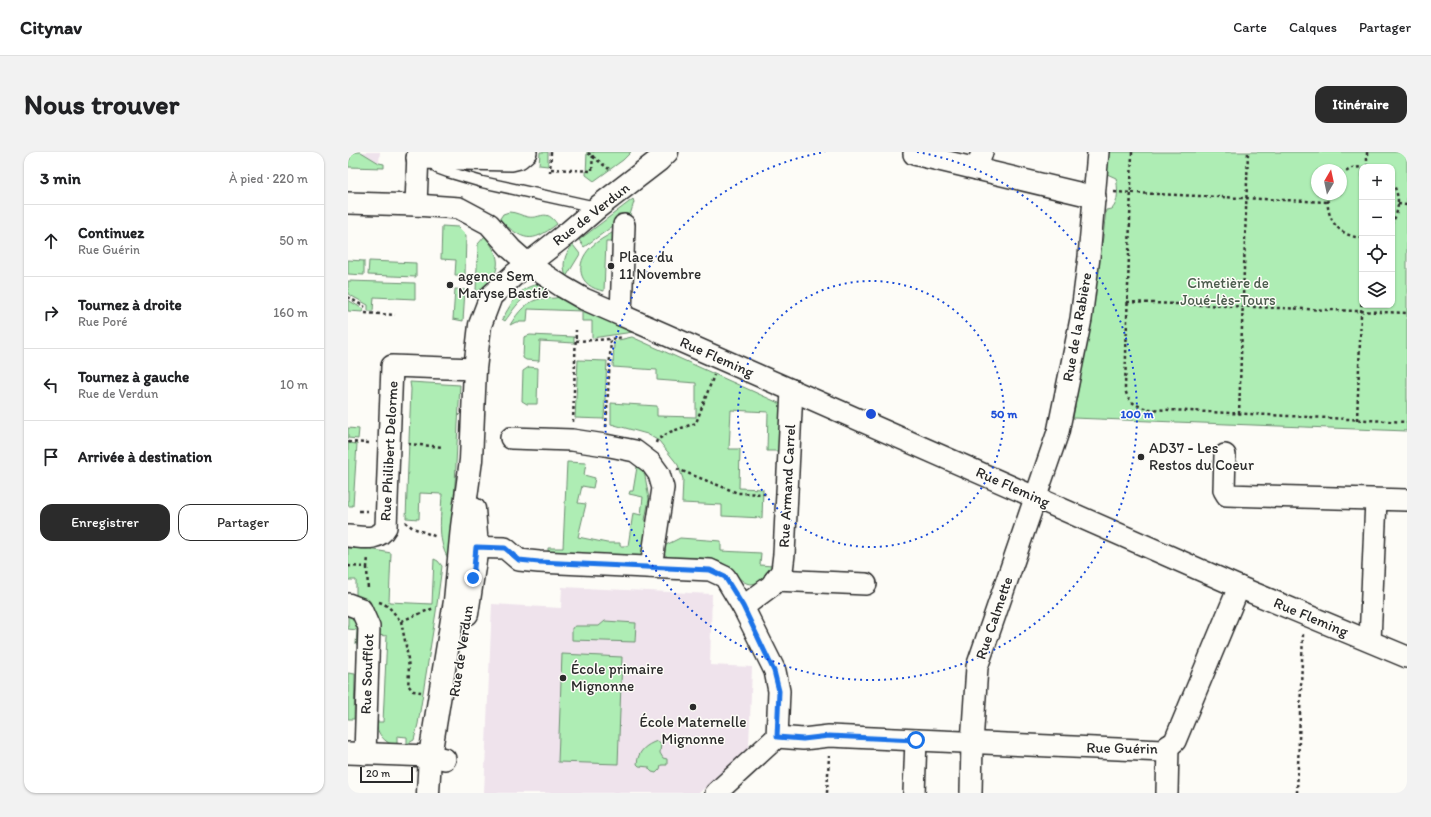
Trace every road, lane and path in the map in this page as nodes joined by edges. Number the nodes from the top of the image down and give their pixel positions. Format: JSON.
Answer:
{"nodes":[{"id":1,"x":352,"y":152,"type":"edge"},
{"id":2,"x":526,"y":152,"type":"edge"},
{"id":3,"x":551,"y":152,"type":"edge"},
{"id":4,"x":593,"y":152,"type":"edge"},
{"id":5,"x":667,"y":152,"type":"edge"},
{"id":6,"x":1098,"y":152,"type":"edge"},
{"id":7,"x":1132,"y":152,"type":"edge"},
{"id":8,"x":1248,"y":152,"type":"edge"},
{"id":9,"x":1367,"y":152,"type":"edge"},
{"id":10,"x":588,"y":153,"type":"dead end"},
{"id":11,"x":914,"y":154,"type":"dead end"},
{"id":12,"x":422,"y":156,"type":"edge"},
{"id":13,"x":593,"y":156,"type":"junction"},
{"id":14,"x":348,"y":160,"type":"edge"},
{"id":15,"x":979,"y":160,"type":"edge"},
{"id":16,"x":1367,"y":164,"type":"edge"},
{"id":17,"x":1359,"y":167,"type":"edge"},
{"id":18,"x":551,"y":169,"type":"junction"},
{"id":19,"x":609,"y":169,"type":"dead end"},
{"id":20,"x":1347,"y":171,"type":"edge"},
{"id":21,"x":550,"y":172,"type":"dead end"},
{"id":22,"x":1395,"y":189,"type":"edge"},
{"id":23,"x":1130,"y":193,"type":"junction"},
{"id":24,"x":1095,"y":194,"type":"junction"},
{"id":25,"x":1247,"y":198,"type":"junction"},
{"id":26,"x":1327,"y":202,"type":"joint"},
{"id":27,"x":348,"y":203,"type":"edge"},
{"id":28,"x":1398,"y":204,"type":"junction"},
{"id":29,"x":416,"y":205,"type":"junction"},
{"id":30,"x":1407,"y":205,"type":"edge"},
{"id":31,"x":598,"y":207,"type":"junction"},
{"id":32,"x":1395,"y":217,"type":"edge"},
{"id":33,"x":624,"y":225,"type":"dead end"},
{"id":34,"x":1359,"y":237,"type":"edge"},
{"id":35,"x":521,"y":270,"type":"junction"},
{"id":36,"x":348,"y":297,"type":"edge"},
{"id":37,"x":1127,"y":302,"type":"junction"},
{"id":38,"x":365,"y":307,"type":"dead end"},
{"id":39,"x":1242,"y":307,"type":"junction"},
{"id":40,"x":1361,"y":308,"type":"edge"},
{"id":41,"x":1361,"y":312,"type":"junction"},
{"id":42,"x":365,"y":313,"type":"dead end"},
{"id":43,"x":1407,"y":314,"type":"edge"},
{"id":44,"x":621,"y":315,"type":"junction"},
{"id":45,"x":395,"y":316,"type":"dead end"},
{"id":46,"x":642,"y":324,"type":"junction"},
{"id":47,"x":576,"y":330,"type":"dead end"},
{"id":48,"x":611,"y":339,"type":"junction"},
{"id":49,"x":576,"y":342,"type":"junction"},
{"id":50,"x":721,"y":359,"type":"junction"},
{"id":51,"x":475,"y":369,"type":"junction"},
{"id":52,"x":792,"y":390,"type":"junction"},
{"id":53,"x":1239,"y":414,"type":"junction"},
{"id":54,"x":1357,"y":420,"type":"junction"},
{"id":55,"x":1407,"y":422,"type":"edge"},
{"id":56,"x":511,"y":438,"type":"dead end"},
{"id":57,"x":572,"y":440,"type":"junction"},
{"id":58,"x":605,"y":445,"type":"junction"},
{"id":59,"x":1225,"y":455,"type":"dead end"},
{"id":60,"x":655,"y":468,"type":"junction"},
{"id":61,"x":787,"y":496,"type":"junction"},
{"id":62,"x":1035,"y":497,"type":"junction"},
{"id":63,"x":1376,"y":500,"type":"junction"},
{"id":64,"x":1407,"y":500,"type":"edge"},
{"id":65,"x":403,"y":520,"type":"dead end"},
{"id":66,"x":348,"y":536,"type":"edge"},
{"id":67,"x":437,"y":537,"type":"dead end"},
{"id":68,"x":468,"y":547,"type":"junction"},
{"id":69,"x":368,"y":555,"type":"dead end"},
{"id":70,"x":348,"y":566,"type":"edge"},
{"id":71,"x":651,"y":567,"type":"junction"},
{"id":72,"x":775,"y":580,"type":"junction"},
{"id":73,"x":866,"y":584,"type":"dead end"},
{"id":74,"x":1239,"y":587,"type":"junction"},
{"id":75,"x":377,"y":602,"type":"dead end"},
{"id":76,"x":348,"y":604,"type":"edge"},
{"id":77,"x":438,"y":604,"type":"dead end"},
{"id":78,"x":743,"y":606,"type":"junction"},
{"id":79,"x":1303,"y":614,"type":"junction"},
{"id":80,"x":401,"y":621,"type":"junction"},
{"id":81,"x":1370,"y":642,"type":"junction"},
{"id":82,"x":1407,"y":657,"type":"edge"},
{"id":83,"x":426,"y":692,"type":"dead end"},
{"id":84,"x":829,"y":736,"type":"junction"},
{"id":85,"x":777,"y":737,"type":"junction"},
{"id":86,"x":916,"y":740,"type":"junction"},
{"id":87,"x":972,"y":743,"type":"junction"},
{"id":88,"x":1168,"y":746,"type":"junction"},
{"id":89,"x":356,"y":753,"type":"edge"},
{"id":90,"x":437,"y":757,"type":"junction"},
{"id":91,"x":428,"y":793,"type":"edge"},
{"id":92,"x":436,"y":793,"type":"edge"},
{"id":93,"x":716,"y":793,"type":"edge"},
{"id":94,"x":827,"y":793,"type":"edge"},
{"id":95,"x":914,"y":793,"type":"edge"},
{"id":96,"x":970,"y":793,"type":"edge"},
{"id":97,"x":1167,"y":793,"type":"edge"},
{"id":98,"x":1297,"y":793,"type":"edge"}],
"edges":[{"from":1,"to":14,"type":"path"},
{"from":2,"to":12,"type":"street"},
{"from":3,"to":18,"type":"path"},
{"from":4,"to":13,"type":"path"},
{"from":5,"to":31,"type":"main road","name":"Rue de Verdun"},
{"from":6,"to":24,"type":"street","name":"Rue de la Rabière"},
{"from":7,"to":23,"type":"path"},
{"from":8,"to":25,"type":"path"},
{"from":9,"to":16,"type":"path"},
{"from":10,"to":13,"type":"path"},
{"from":11,"to":15,"type":"street"},
{"from":12,"to":29,"type":"street"},
{"from":12,"to":31,"type":"lane"},
{"from":13,"to":18,"type":"path"},
{"from":13,"to":19,"type":"path"},
{"from":15,"to":24,"type":"street"},
{"from":17,"to":20,"type":"path"},
{"from":18,"to":21,"type":"path"},
{"from":22,"to":28,"type":"path"},
{"from":23,"to":24,"type":"path"},
{"from":23,"to":25,"type":"path"},
{"from":23,"to":37,"type":"path"},
{"from":24,"to":62,"type":"street","name":"Rue de la Rabière"},
{"from":25,"to":26,"type":"path"},
{"from":25,"to":39,"type":"path"},
{"from":26,"to":34,"type":"path"},
{"from":27,"to":29,"type":"street"},
{"from":28,"to":30,"type":"path"},
{"from":28,"to":32,"type":"path"},
{"from":29,"to":35,"type":"street"},
{"from":31,"to":35,"type":"main road","name":"Rue de Verdun"},
{"from":33,"to":44,"type":"street"},
{"from":35,"to":44,"type":"street"},
{"from":35,"to":51,"type":"main road","name":"Rue de Verdun"},
{"from":36,"to":38,"type":"path"},
{"from":37,"to":39,"type":"path"},
{"from":37,"to":53,"type":"path"},
{"from":39,"to":41,"type":"path"},
{"from":39,"to":53,"type":"path"},
{"from":40,"to":41,"type":"path"},
{"from":41,"to":43,"type":"path"},
{"from":41,"to":54,"type":"path"},
{"from":42,"to":45,"type":"path"},
{"from":44,"to":46,"type":"street","name":"Rue Fleming"},
{"from":46,"to":48,"type":"path"},
{"from":46,"to":50,"type":"street","name":"Rue Fleming"},
{"from":47,"to":49,"type":"path"},
{"from":48,"to":49,"type":"path"},
{"from":48,"to":58,"type":"path"},
{"from":49,"to":57,"type":"path"},
{"from":50,"to":52,"type":"street","name":"Rue Fleming"},
{"from":50,"to":60,"type":"path"},
{"from":51,"to":66,"type":"street","name":"Rue Philibert Delorme"},
{"from":51,"to":68,"type":"main road","name":"Rue de Verdun"},
{"from":52,"to":61,"type":"street","name":"Rue Armand Carrel"},
{"from":52,"to":62,"type":"street","name":"Rue Fleming"},
{"from":53,"to":54,"type":"path"},
{"from":54,"to":55,"type":"path"},
{"from":56,"to":57,"type":"street"},
{"from":57,"to":58,"type":"street"},
{"from":58,"to":60,"type":"street"},
{"from":59,"to":63,"type":"street"},
{"from":60,"to":61,"type":"path"},
{"from":60,"to":71,"type":"street"},
{"from":61,"to":72,"type":"street","name":"Rue Armand Carrel"},
{"from":62,"to":74,"type":"street","name":"Rue Fleming"},
{"from":62,"to":87,"type":"street","name":"Rue Calmette"},
{"from":63,"to":64,"type":"street"},
{"from":63,"to":81,"type":"street"},
{"from":65,"to":67,"type":"path"},
{"from":68,"to":71,"type":"street"},
{"from":68,"to":90,"type":"main road","name":"Rue de Verdun"},
{"from":69,"to":70,"type":"path"},
{"from":71,"to":78,"type":"street"},
{"from":72,"to":73,"type":"street"},
{"from":72,"to":78,"type":"street","name":"Rue Armand Carrel"},
{"from":74,"to":79,"type":"street","name":"Rue Fleming"},
{"from":74,"to":88,"type":"street","name":"Rue Guérin"},
{"from":75,"to":80,"type":"path"},
{"from":76,"to":89,"type":"street","name":"Rue Soufflot"},
{"from":77,"to":80,"type":"path"},
{"from":78,"to":85,"type":"street"},
{"from":79,"to":81,"type":"street","name":"Rue Fleming"},
{"from":79,"to":98,"type":"path"},
{"from":80,"to":83,"type":"path"},
{"from":81,"to":82,"type":"street","name":"Rue Fleming"},
{"from":84,"to":85,"type":"street","name":"Rue Guérin"},
{"from":84,"to":86,"type":"street","name":"Rue Guérin"},
{"from":84,"to":94,"type":"path"},
{"from":85,"to":93,"type":"street"},
{"from":86,"to":87,"type":"street","name":"Rue Guérin"},
{"from":86,"to":95,"type":"street"},
{"from":87,"to":88,"type":"street","name":"Rue Guérin"},
{"from":87,"to":96,"type":"street"},
{"from":88,"to":97,"type":"street"},
{"from":89,"to":90,"type":"street"},
{"from":90,"to":91,"type":"main road","name":"Rue de Verdun"},
{"from":90,"to":92,"type":"main road","name":"Rue de Verdun"}]}
